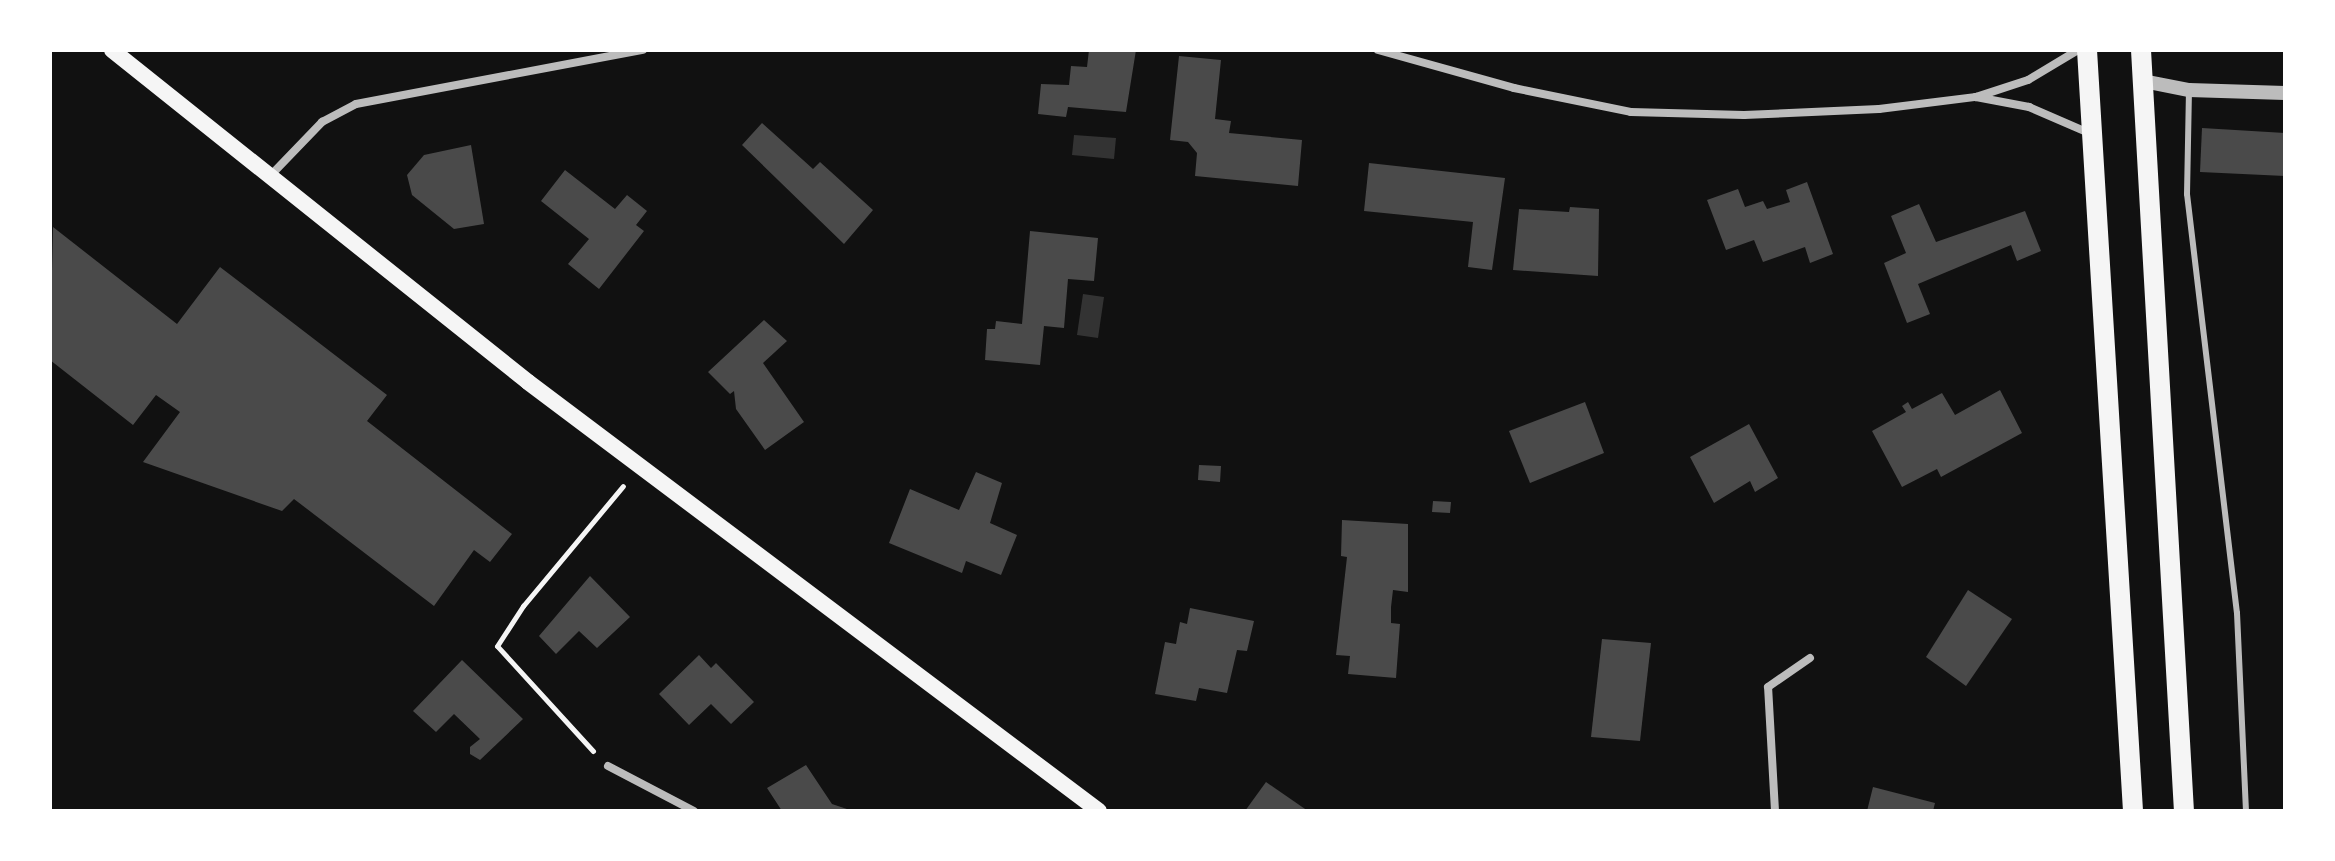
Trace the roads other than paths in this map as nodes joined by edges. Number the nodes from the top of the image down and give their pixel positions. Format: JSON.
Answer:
{"nodes":[{"id":1,"x":112,"y":50,"type":"edge"},
{"id":2,"x":643,"y":50,"type":"edge"},
{"id":3,"x":1378,"y":50,"type":"edge"},
{"id":4,"x":2078,"y":50,"type":"edge"},
{"id":5,"x":2087,"y":50,"type":"edge"},
{"id":6,"x":2141,"y":50,"type":"edge"},
{"id":7,"x":2143,"y":81,"type":"junction"},
{"id":8,"x":2189,"y":90,"type":"junction"},
{"id":9,"x":2285,"y":93,"type":"edge"},
{"id":10,"x":1976,"y":97,"type":"junction"},
{"id":11,"x":2092,"y":134,"type":"junction"},
{"id":12,"x":271,"y":175,"type":"junction"},
{"id":13,"x":1810,"y":658,"type":"dead end"},
{"id":14,"x":608,"y":766,"type":"road end"},
{"id":15,"x":694,"y":811,"type":"edge"},
{"id":16,"x":1099,"y":811,"type":"edge"},
{"id":17,"x":1775,"y":811,"type":"edge"},
{"id":18,"x":2133,"y":811,"type":"edge"},
{"id":19,"x":2184,"y":811,"type":"edge"},
{"id":20,"x":2246,"y":811,"type":"edge"}],
"edges":[{"from":1,"to":12,"type":"main road"},
{"from":2,"to":12,"type":"street"},
{"from":3,"to":10,"type":"street"},
{"from":4,"to":10,"type":"street"},
{"from":5,"to":11,"type":"main road"},
{"from":6,"to":7,"type":"main road"},
{"from":7,"to":8,"type":"street"},
{"from":7,"to":19,"type":"main road"},
{"from":8,"to":9,"type":"street"},
{"from":8,"to":20,"type":"lane"},
{"from":10,"to":11,"type":"street"},
{"from":11,"to":18,"type":"main road"},
{"from":12,"to":16,"type":"main road"},
{"from":13,"to":17,"type":"street"},
{"from":14,"to":15,"type":"street"}]}
